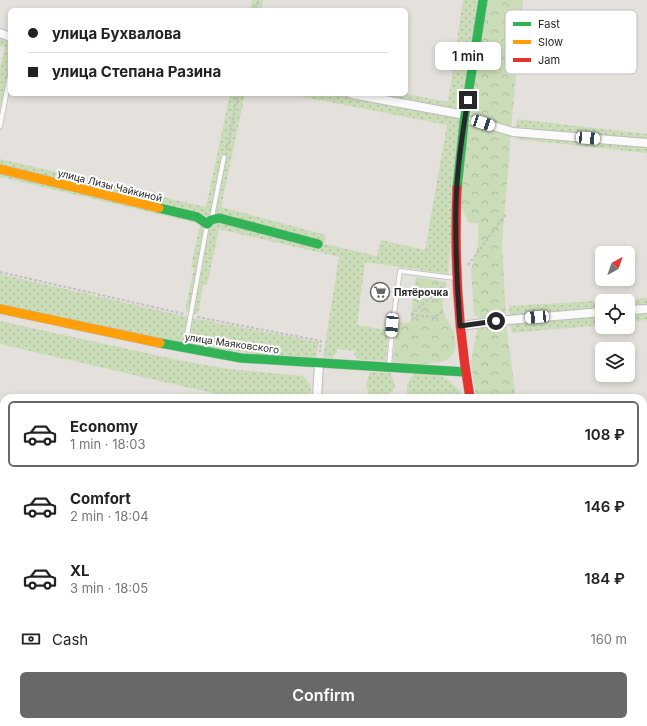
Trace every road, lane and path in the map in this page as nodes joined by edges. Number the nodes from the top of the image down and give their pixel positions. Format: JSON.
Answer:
{"nodes":[{"id":1,"x":483,"y":0,"type":"edge"},
{"id":2,"x":8,"y":85,"type":"edge"},
{"id":3,"x":238,"y":96,"type":"edge"},
{"id":4,"x":362,"y":96,"type":"edge"},
{"id":5,"x":465,"y":117,"type":"junction"},
{"id":6,"x":0,"y":126,"type":"edge"},
{"id":7,"x":647,"y":143,"type":"edge"},
{"id":8,"x":224,"y":157,"type":"joint"},
{"id":9,"x":0,"y":169,"type":"edge"},
{"id":10,"x":209,"y":222,"type":"junction"},
{"id":11,"x":318,"y":244,"type":"dead end"},
{"id":12,"x":0,"y":272,"type":"edge"},
{"id":13,"x":457,"y":279,"type":"junction"},
{"id":14,"x":0,"y":309,"type":"edge"},
{"id":15,"x":647,"y":309,"type":"edge"},
{"id":16,"x":635,"y":310,"type":"edge"},
{"id":17,"x":443,"y":311,"type":"dead end"},
{"id":18,"x":595,"y":313,"type":"edge"},
{"id":19,"x":411,"y":315,"type":"dead end"},
{"id":20,"x":191,"y":316,"type":"junction"},
{"id":21,"x":460,"y":326,"type":"junction"},
{"id":22,"x":185,"y":348,"type":"junction"},
{"id":23,"x":319,"y":363,"type":"junction"},
{"id":24,"x":389,"y":367,"type":"junction"},
{"id":25,"x":465,"y":372,"type":"junction"},
{"id":26,"x":317,"y":394,"type":"edge"},
{"id":27,"x":469,"y":394,"type":"edge"}],
"edges":[{"from":1,"to":5,"type":"main road"},
{"from":2,"to":6,"type":"lane"},
{"from":3,"to":8,"type":"path"},
{"from":4,"to":5,"type":"street"},
{"from":5,"to":7,"type":"street"},
{"from":5,"to":13,"type":"main road"},
{"from":8,"to":10,"type":"lane"},
{"from":9,"to":10,"type":"main road","name":"улица Лизы Чайкиной"},
{"from":10,"to":11,"type":"main road","name":"улица Лизы Чайкиной"},
{"from":10,"to":20,"type":"lane"},
{"from":12,"to":20,"type":"path"},
{"from":13,"to":21,"type":"main road"},
{"from":13,"to":24,"type":"lane"},
{"from":14,"to":22,"type":"main road","name":"улица Маяковского"},
{"from":15,"to":16,"type":"street"},
{"from":17,"to":19,"type":"path"},
{"from":18,"to":21,"type":"street"},
{"from":20,"to":22,"type":"lane"},
{"from":20,"to":23,"type":"path"},
{"from":21,"to":25,"type":"main road"},
{"from":22,"to":23,"type":"main road","name":"улица Маяковского"},
{"from":23,"to":24,"type":"main road","name":"улица Маяковского"},
{"from":23,"to":26,"type":"street"},
{"from":24,"to":25,"type":"main road","name":"улица Маяковского"},
{"from":25,"to":27,"type":"main road"}]}
